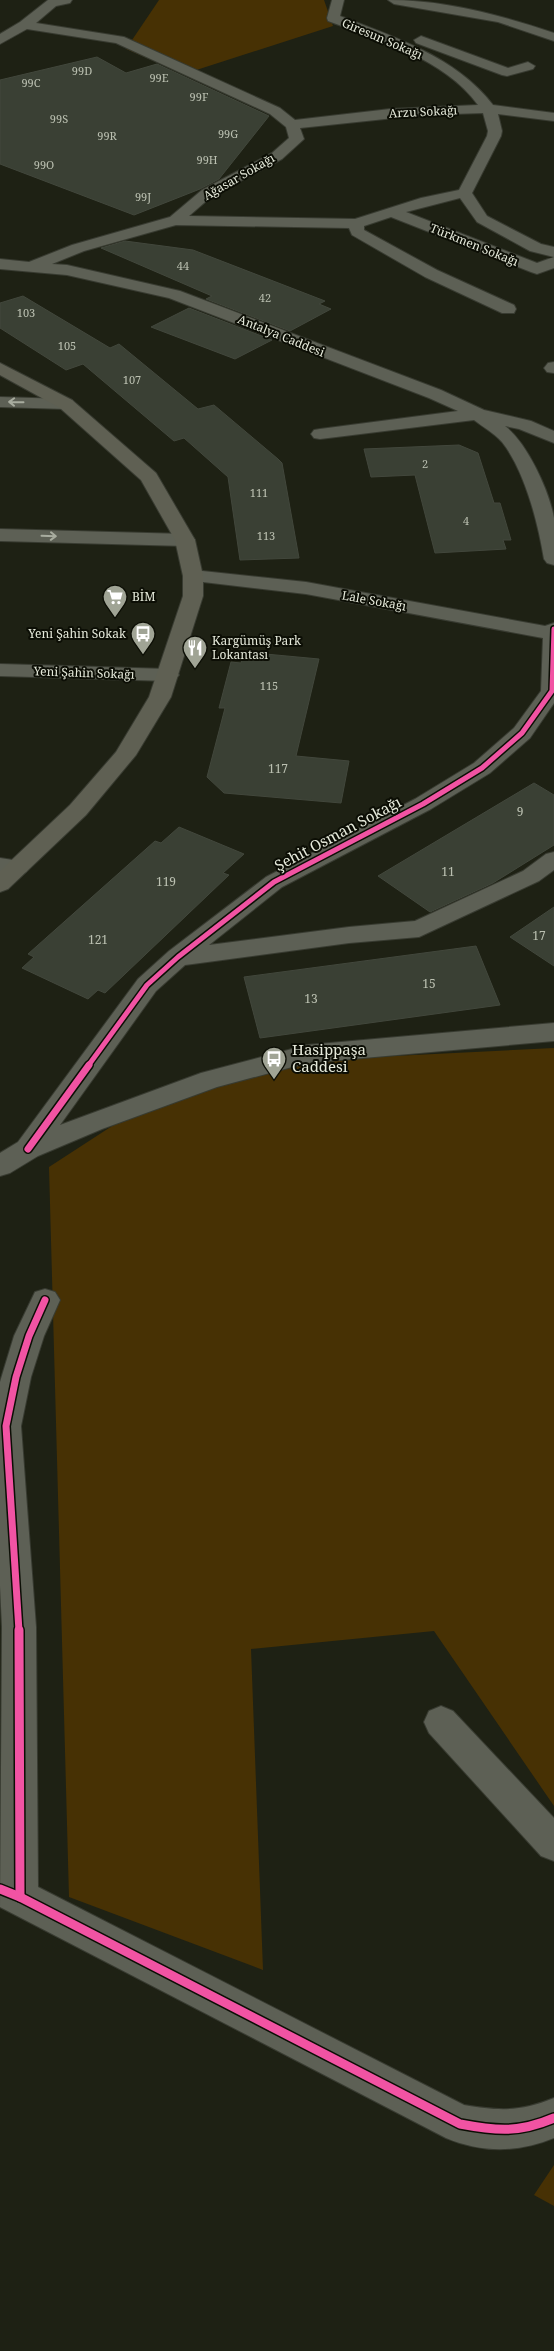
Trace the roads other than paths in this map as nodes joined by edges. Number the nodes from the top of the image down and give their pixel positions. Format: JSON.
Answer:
{"nodes":[{"id":1,"x":66,"y":0,"type":"edge"},
{"id":2,"x":338,"y":0,"type":"edge"},
{"id":3,"x":394,"y":0,"type":"edge"},
{"id":4,"x":31,"y":1,"type":"edge"},
{"id":5,"x":48,"y":6,"type":"junction"},
{"id":6,"x":333,"y":18,"type":"junction"},
{"id":7,"x":25,"y":25,"type":"junction"},
{"id":8,"x":554,"y":37,"type":"edge"},
{"id":9,"x":0,"y":40,"type":"edge"},
{"id":10,"x":528,"y":66,"type":"dead end"},
{"id":11,"x":491,"y":110,"type":"junction"},
{"id":12,"x":554,"y":117,"type":"edge"},
{"id":13,"x":292,"y":125,"type":"junction"},
{"id":14,"x":464,"y":193,"type":"junction"},
{"id":15,"x":394,"y":213,"type":"junction"},
{"id":16,"x":175,"y":220,"type":"junction"},
{"id":17,"x":356,"y":224,"type":"junction"},
{"id":18,"x":554,"y":252,"type":"edge"},
{"id":19,"x":554,"y":262,"type":"edge"},
{"id":20,"x":0,"y":264,"type":"edge"},
{"id":21,"x":30,"y":267,"type":"junction"},
{"id":22,"x":508,"y":309,"type":"dead end"},
{"id":23,"x":0,"y":368,"type":"edge"},
{"id":24,"x":0,"y":402,"type":"edge"},
{"id":25,"x":66,"y":404,"type":"junction"},
{"id":26,"x":478,"y":414,"type":"junction"},
{"id":27,"x":320,"y":434,"type":"dead end"},
{"id":28,"x":554,"y":438,"type":"edge"},
{"id":29,"x":0,"y":535,"type":"edge"},
{"id":30,"x":185,"y":540,"type":"junction"},
{"id":31,"x":554,"y":560,"type":"edge"},
{"id":32,"x":193,"y":576,"type":"junction"},
{"id":33,"x":554,"y":631,"type":"edge"},
{"id":34,"x":0,"y":670,"type":"edge"},
{"id":35,"x":168,"y":675,"type":"junction"},
{"id":36,"x":554,"y":859,"type":"edge"},
{"id":37,"x":9,"y":867,"type":"edge"},
{"id":38,"x":0,"y":884,"type":"edge"},
{"id":39,"x":178,"y":957,"type":"junction"},
{"id":40,"x":554,"y":1032,"type":"edge"},
{"id":41,"x":28,"y":1149,"type":"junction"},
{"id":42,"x":0,"y":1166,"type":"edge"},
{"id":43,"x":46,"y":1300,"type":"dead end"},
{"id":44,"x":441,"y":1722,"type":"dead end"},
{"id":45,"x":554,"y":1844,"type":"edge"},
{"id":46,"x":10,"y":1893,"type":"edge"},
{"id":47,"x":554,"y":2118,"type":"edge"}],
"edges":[{"from":1,"to":5,"type":"street"},
{"from":2,"to":6,"type":"street","name":"Giresun Sokağı"},
{"from":3,"to":8,"type":"street"},
{"from":4,"to":5,"type":"street"},
{"from":5,"to":7,"type":"street"},
{"from":6,"to":10,"type":"street"},
{"from":6,"to":11,"type":"street","name":"Giresun Sokağı"},
{"from":7,"to":9,"type":"street"},
{"from":7,"to":13,"type":"street"},
{"from":11,"to":12,"type":"street","name":"Arzu Sokağı"},
{"from":11,"to":13,"type":"street","name":"Arzu Sokağı"},
{"from":11,"to":14,"type":"street"},
{"from":13,"to":16,"type":"street","name":"Ağasar Sokağı"},
{"from":14,"to":15,"type":"street","name":"Ağasar Sokağı"},
{"from":14,"to":18,"type":"street"},
{"from":15,"to":17,"type":"street","name":"Ağasar Sokağı"},
{"from":15,"to":19,"type":"street","name":"Türkmen Sokağı"},
{"from":16,"to":17,"type":"street","name":"Ağasar Sokağı"},
{"from":16,"to":21,"type":"street"},
{"from":17,"to":22,"type":"street"},
{"from":20,"to":21,"type":"street","name":"Antalya Caddesi"},
{"from":21,"to":26,"type":"street","name":"Antalya Caddesi"},
{"from":23,"to":25,"type":"main road"},
{"from":25,"to":24,"type":"street","one_way":true},
{"from":25,"to":30,"type":"main road"},
{"from":26,"to":27,"type":"street"},
{"from":26,"to":28,"type":"street","name":"Antalya Caddesi"},
{"from":26,"to":31,"type":"street"},
{"from":29,"to":30,"type":"street","one_way":true},
{"from":30,"to":32,"type":"main road"},
{"from":32,"to":33,"type":"street","name":"Lale Sokağı"},
{"from":32,"to":35,"type":"main road"},
{"from":33,"to":39,"type":"street","name":"Şehit Osman Sokağı"},
{"from":34,"to":35,"type":"street","name":"Yeni Şahin Sokağı"},
{"from":35,"to":37,"type":"main road"},
{"from":36,"to":39,"type":"street"},
{"from":37,"to":38,"type":"main road"},
{"from":39,"to":41,"type":"street","name":"Şehit Osman Sokağı"},
{"from":40,"to":41,"type":"street"},
{"from":41,"to":42,"type":"street"},
{"from":43,"to":46,"type":"street"},
{"from":44,"to":45,"type":"street"},
{"from":46,"to":47,"type":"street"}]}
